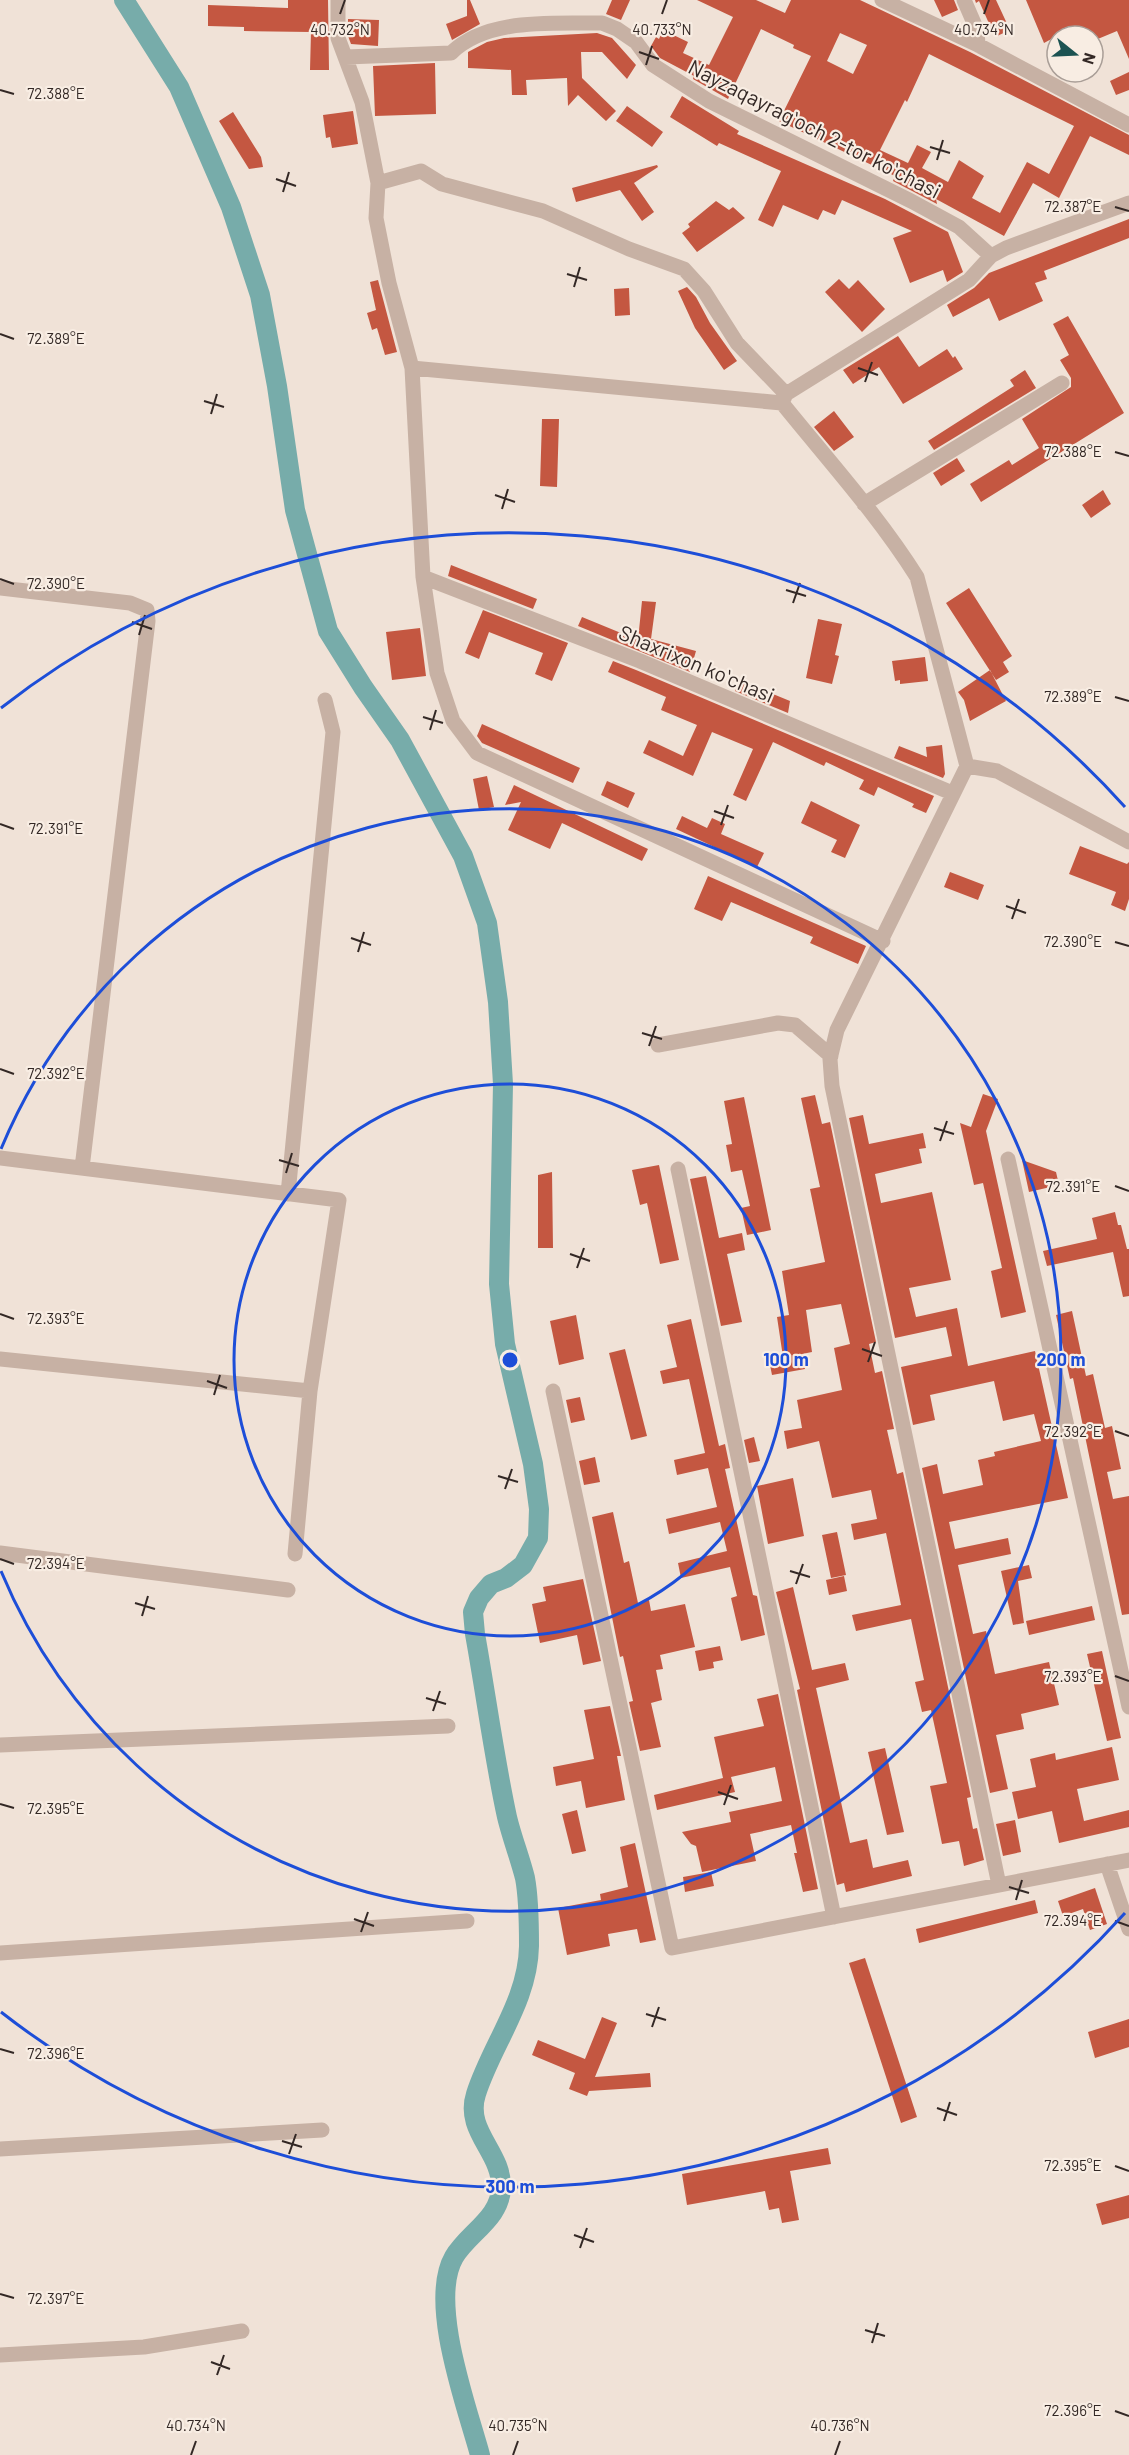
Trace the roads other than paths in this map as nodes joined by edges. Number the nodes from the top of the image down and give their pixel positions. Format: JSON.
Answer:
{"nodes":[{"id":1,"x":338,"y":0,"type":"edge"},
{"id":2,"x":882,"y":0,"type":"edge"},
{"id":3,"x":964,"y":0,"type":"edge"},
{"id":4,"x":978,"y":45,"type":"junction"},
{"id":5,"x":346,"y":57,"type":"junction"},
{"id":6,"x":1129,"y":125,"type":"edge"},
{"id":7,"x":378,"y":183,"type":"junction"},
{"id":8,"x":1129,"y":203,"type":"edge"},
{"id":9,"x":991,"y":256,"type":"junction"},
{"id":10,"x":412,"y":368,"type":"junction"},
{"id":11,"x":1062,"y":383,"type":"dead end"},
{"id":12,"x":784,"y":399,"type":"junction"},
{"id":13,"x":864,"y":504,"type":"junction"},
{"id":14,"x":423,"y":577,"type":"junction"},
{"id":15,"x":0,"y":588,"type":"edge"},
{"id":16,"x":325,"y":700,"type":"dead end"},
{"id":17,"x":967,"y":766,"type":"junction"},
{"id":18,"x":952,"y":793,"type":"junction"},
{"id":19,"x":1129,"y":842,"type":"edge"},
{"id":20,"x":883,"y":941,"type":"junction"},
{"id":21,"x":658,"y":1045,"type":"dead end"},
{"id":22,"x":831,"y":1056,"type":"junction"},
{"id":23,"x":0,"y":1158,"type":"edge"},
{"id":24,"x":1008,"y":1159,"type":"dead end"},
{"id":25,"x":82,"y":1168,"type":"junction"},
{"id":26,"x":678,"y":1169,"type":"dead end"},
{"id":27,"x":288,"y":1194,"type":"junction"},
{"id":28,"x":0,"y":1359,"type":"edge"},
{"id":29,"x":310,"y":1391,"type":"junction"},
{"id":30,"x":553,"y":1391,"type":"dead end"},
{"id":31,"x":0,"y":1553,"type":"edge"},
{"id":32,"x":295,"y":1554,"type":"dead end"},
{"id":33,"x":288,"y":1590,"type":"dead end"},
{"id":34,"x":1129,"y":1707,"type":"edge"},
{"id":35,"x":448,"y":1726,"type":"dead end"},
{"id":36,"x":0,"y":1745,"type":"edge"},
{"id":37,"x":1129,"y":1860,"type":"edge"},
{"id":38,"x":1107,"y":1864,"type":"junction"},
{"id":39,"x":999,"y":1885,"type":"junction"},
{"id":40,"x":834,"y":1917,"type":"junction"},
{"id":41,"x":467,"y":1921,"type":"dead end"},
{"id":42,"x":1129,"y":1929,"type":"edge"},
{"id":43,"x":0,"y":1953,"type":"edge"},
{"id":44,"x":322,"y":2130,"type":"dead end"},
{"id":45,"x":0,"y":2149,"type":"edge"},
{"id":46,"x":242,"y":2331,"type":"dead end"},
{"id":47,"x":0,"y":2355,"type":"edge"}],
"edges":[{"from":1,"to":5,"type":"street"},
{"from":2,"to":4,"type":"street"},
{"from":3,"to":4,"type":"street"},
{"from":4,"to":6,"type":"street"},
{"from":5,"to":7,"type":"street"},
{"from":5,"to":9,"type":"street","name":"Nayzaqayragʻoch 2-tor koʻchasi"},
{"from":7,"to":10,"type":"street"},
{"from":7,"to":12,"type":"street"},
{"from":8,"to":9,"type":"street"},
{"from":9,"to":12,"type":"street"},
{"from":10,"to":12,"type":"street"},
{"from":10,"to":14,"type":"street"},
{"from":11,"to":13,"type":"street"},
{"from":12,"to":13,"type":"street"},
{"from":13,"to":17,"type":"street"},
{"from":14,"to":18,"type":"street","name":"Shaxrixon koʻchasi"},
{"from":14,"to":20,"type":"street"},
{"from":15,"to":25,"type":"street"},
{"from":16,"to":27,"type":"street"},
{"from":17,"to":18,"type":"street"},
{"from":17,"to":19,"type":"street"},
{"from":18,"to":20,"type":"street"},
{"from":20,"to":22,"type":"street"},
{"from":21,"to":22,"type":"street"},
{"from":22,"to":39,"type":"street"},
{"from":23,"to":25,"type":"street"},
{"from":24,"to":34,"type":"street"},
{"from":25,"to":27,"type":"street"},
{"from":26,"to":40,"type":"street"},
{"from":27,"to":29,"type":"street"},
{"from":28,"to":29,"type":"street"},
{"from":29,"to":32,"type":"street"},
{"from":30,"to":40,"type":"street"},
{"from":31,"to":33,"type":"street"},
{"from":35,"to":36,"type":"street"},
{"from":37,"to":38,"type":"street"},
{"from":38,"to":39,"type":"street"},
{"from":38,"to":42,"type":"street"},
{"from":39,"to":40,"type":"street"},
{"from":41,"to":43,"type":"street"},
{"from":44,"to":45,"type":"street"},
{"from":46,"to":47,"type":"street"}]}
